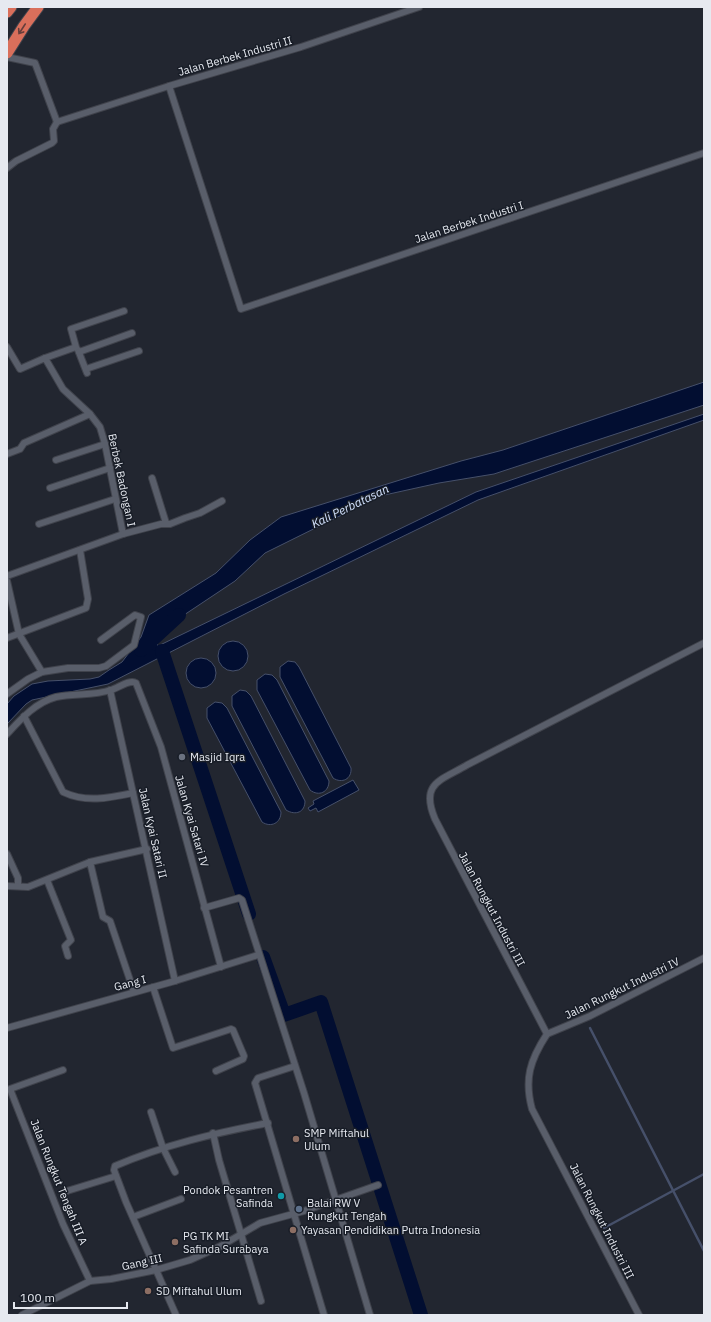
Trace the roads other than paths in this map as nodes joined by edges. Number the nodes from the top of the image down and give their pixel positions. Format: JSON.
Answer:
{"nodes":[{"id":1,"x":11,"y":7,"type":"edge"},
{"id":2,"x":38,"y":7,"type":"edge"},
{"id":3,"x":419,"y":7,"type":"edge"},
{"id":4,"x":7,"y":12,"type":"edge"},
{"id":5,"x":7,"y":53,"type":"edge"},
{"id":6,"x":7,"y":57,"type":"edge"},
{"id":7,"x":169,"y":86,"type":"junction"},
{"id":8,"x":57,"y":122,"type":"junction"},
{"id":9,"x":704,"y":154,"type":"edge"},
{"id":10,"x":7,"y":168,"type":"edge"},
{"id":11,"x":124,"y":311,"type":"dead end"},
{"id":12,"x":132,"y":333,"type":"dead end"},
{"id":13,"x":7,"y":347,"type":"edge"},
{"id":14,"x":78,"y":349,"type":"junction"},
{"id":15,"x":139,"y":351,"type":"dead end"},
{"id":16,"x":45,"y":358,"type":"junction"},
{"id":17,"x":90,"y":414,"type":"junction"},
{"id":18,"x":105,"y":444,"type":"junction"},
{"id":19,"x":7,"y":454,"type":"edge"},
{"id":20,"x":56,"y":460,"type":"dead end"},
{"id":21,"x":110,"y":468,"type":"junction"},
{"id":22,"x":152,"y":478,"type":"dead end"},
{"id":23,"x":50,"y":488,"type":"dead end"},
{"id":24,"x":115,"y":499,"type":"junction"},
{"id":25,"x":222,"y":501,"type":"dead end"},
{"id":26,"x":166,"y":523,"type":"junction"},
{"id":27,"x":39,"y":524,"type":"dead end"},
{"id":28,"x":123,"y":534,"type":"junction"},
{"id":29,"x":80,"y":550,"type":"junction"},
{"id":30,"x":7,"y":576,"type":"edge"},
{"id":31,"x":7,"y":581,"type":"edge"},
{"id":32,"x":19,"y":634,"type":"junction"},
{"id":33,"x":7,"y":638,"type":"edge"},
{"id":34,"x":101,"y":640,"type":"dead end"},
{"id":35,"x":704,"y":643,"type":"edge"},
{"id":36,"x":42,"y":672,"type":"junction"},
{"id":37,"x":110,"y":690,"type":"junction"},
{"id":38,"x":7,"y":694,"type":"edge"},
{"id":39,"x":24,"y":716,"type":"junction"},
{"id":40,"x":7,"y":734,"type":"edge"},
{"id":41,"x":133,"y":793,"type":"junction"},
{"id":42,"x":147,"y":849,"type":"junction"},
{"id":43,"x":7,"y":854,"type":"edge"},
{"id":44,"x":90,"y":862,"type":"junction"},
{"id":45,"x":47,"y":880,"type":"junction"},
{"id":46,"x":18,"y":885,"type":"junction"},
{"id":47,"x":7,"y":886,"type":"edge"},
{"id":48,"x":204,"y":908,"type":"junction"},
{"id":49,"x":258,"y":955,"type":"junction"},
{"id":50,"x":68,"y":956,"type":"dead end"},
{"id":51,"x":704,"y":958,"type":"edge"},
{"id":52,"x":221,"y":967,"type":"junction"},
{"id":53,"x":175,"y":981,"type":"junction"},
{"id":54,"x":153,"y":987,"type":"junction"},
{"id":55,"x":134,"y":992,"type":"junction"},
{"id":56,"x":7,"y":1028,"type":"edge"},
{"id":57,"x":547,"y":1034,"type":"junction"},
{"id":58,"x":295,"y":1066,"type":"junction"},
{"id":59,"x":63,"y":1070,"type":"dead end"},
{"id":60,"x":216,"y":1071,"type":"dead end"},
{"id":61,"x":151,"y":1112,"type":"dead end"},
{"id":62,"x":268,"y":1123,"type":"junction"},
{"id":63,"x":213,"y":1134,"type":"junction"},
{"id":64,"x":163,"y":1148,"type":"junction"},
{"id":65,"x":175,"y":1172,"type":"dead end"},
{"id":66,"x":116,"y":1176,"type":"junction"},
{"id":67,"x":378,"y":1184,"type":"dead end"},
{"id":68,"x":67,"y":1191,"type":"dead end"},
{"id":69,"x":335,"y":1198,"type":"junction"},
{"id":70,"x":181,"y":1200,"type":"dead end"},
{"id":71,"x":294,"y":1214,"type":"junction"},
{"id":72,"x":133,"y":1217,"type":"junction"},
{"id":73,"x":241,"y":1234,"type":"junction"},
{"id":74,"x":156,"y":1270,"type":"junction"},
{"id":75,"x":90,"y":1281,"type":"junction"},
{"id":76,"x":261,"y":1301,"type":"dead end"},
{"id":77,"x":22,"y":1315,"type":"edge"},
{"id":78,"x":176,"y":1315,"type":"edge"},
{"id":79,"x":324,"y":1315,"type":"edge"},
{"id":80,"x":370,"y":1315,"type":"edge"},
{"id":81,"x":639,"y":1315,"type":"edge"}],
"edges":[{"from":1,"to":4,"type":"highway"},
{"from":2,"to":5,"type":"highway","one_way":true},
{"from":3,"to":7,"type":"street","name":"Jalan Berbek Industri II"},
{"from":6,"to":8,"type":"street"},
{"from":7,"to":8,"type":"street","name":"Jalan Berbek Industri II"},
{"from":7,"to":9,"type":"street","name":"Jalan Berbek Industri I"},
{"from":8,"to":10,"type":"street"},
{"from":11,"to":14,"type":"street"},
{"from":12,"to":14,"type":"street"},
{"from":13,"to":16,"type":"street"},
{"from":14,"to":15,"type":"street"},
{"from":14,"to":16,"type":"street"},
{"from":16,"to":17,"type":"street","name":"Berbek Badongan I"},
{"from":17,"to":18,"type":"street","name":"Berbek Badongan I"},
{"from":17,"to":19,"type":"street"},
{"from":18,"to":20,"type":"street"},
{"from":18,"to":21,"type":"street","name":"Berbek Badongan I"},
{"from":21,"to":23,"type":"street"},
{"from":21,"to":24,"type":"street","name":"Berbek Badongan I"},
{"from":22,"to":26,"type":"street"},
{"from":24,"to":27,"type":"street"},
{"from":24,"to":28,"type":"street","name":"Berbek Badongan I"},
{"from":25,"to":26,"type":"street"},
{"from":26,"to":28,"type":"street"},
{"from":28,"to":29,"type":"street"},
{"from":29,"to":30,"type":"street"},
{"from":29,"to":32,"type":"street"},
{"from":31,"to":32,"type":"street"},
{"from":32,"to":33,"type":"street"},
{"from":32,"to":36,"type":"street"},
{"from":34,"to":36,"type":"street"},
{"from":35,"to":57,"type":"street","name":"Jalan Rungkut Industri III"},
{"from":36,"to":38,"type":"street"},
{"from":37,"to":39,"type":"street"},
{"from":37,"to":41,"type":"street","name":"Jalan Kyai Satari II"},
{"from":37,"to":48,"type":"street","name":"Jalan Kyai Satari IV"},
{"from":39,"to":40,"type":"street"},
{"from":39,"to":41,"type":"street"},
{"from":41,"to":42,"type":"street","name":"Jalan Kyai Satari II"},
{"from":42,"to":44,"type":"street"},
{"from":42,"to":53,"type":"street","name":"Jalan Kyai Satari II"},
{"from":43,"to":46,"type":"street"},
{"from":44,"to":45,"type":"street"},
{"from":44,"to":55,"type":"street"},
{"from":45,"to":46,"type":"street"},
{"from":45,"to":50,"type":"street"},
{"from":46,"to":47,"type":"street"},
{"from":48,"to":49,"type":"street"},
{"from":48,"to":52,"type":"street","name":"Jalan Kyai Satari IV"},
{"from":49,"to":52,"type":"street","name":"Gang I"},
{"from":49,"to":58,"type":"street"},
{"from":51,"to":57,"type":"street","name":"Jalan Rungkut Industri IV"},
{"from":52,"to":53,"type":"street","name":"Gang I"},
{"from":53,"to":54,"type":"street","name":"Gang I"},
{"from":54,"to":55,"type":"street","name":"Gang I"},
{"from":54,"to":60,"type":"street"},
{"from":55,"to":56,"type":"street","name":"Gang I"},
{"from":57,"to":81,"type":"street","name":"Jalan Rungkut Industri III"},
{"from":58,"to":62,"type":"street"},
{"from":58,"to":69,"type":"street"},
{"from":59,"to":75,"type":"street","name":"Jalan Rungkut Tengah III A"},
{"from":61,"to":64,"type":"street"},
{"from":62,"to":63,"type":"street"},
{"from":62,"to":71,"type":"street"},
{"from":63,"to":64,"type":"street"},
{"from":63,"to":73,"type":"street"},
{"from":64,"to":65,"type":"street"},
{"from":64,"to":66,"type":"street"},
{"from":66,"to":68,"type":"street"},
{"from":66,"to":72,"type":"street"},
{"from":67,"to":69,"type":"street","name":"Gang III"},
{"from":69,"to":71,"type":"street","name":"Gang III"},
{"from":69,"to":80,"type":"street"},
{"from":70,"to":72,"type":"street"},
{"from":71,"to":73,"type":"street","name":"Gang III"},
{"from":71,"to":79,"type":"street"},
{"from":72,"to":74,"type":"street"},
{"from":73,"to":74,"type":"street","name":"Gang III"},
{"from":73,"to":76,"type":"street"},
{"from":74,"to":75,"type":"street","name":"Gang III"},
{"from":74,"to":78,"type":"street"},
{"from":75,"to":77,"type":"street","name":"Gang III"}]}
